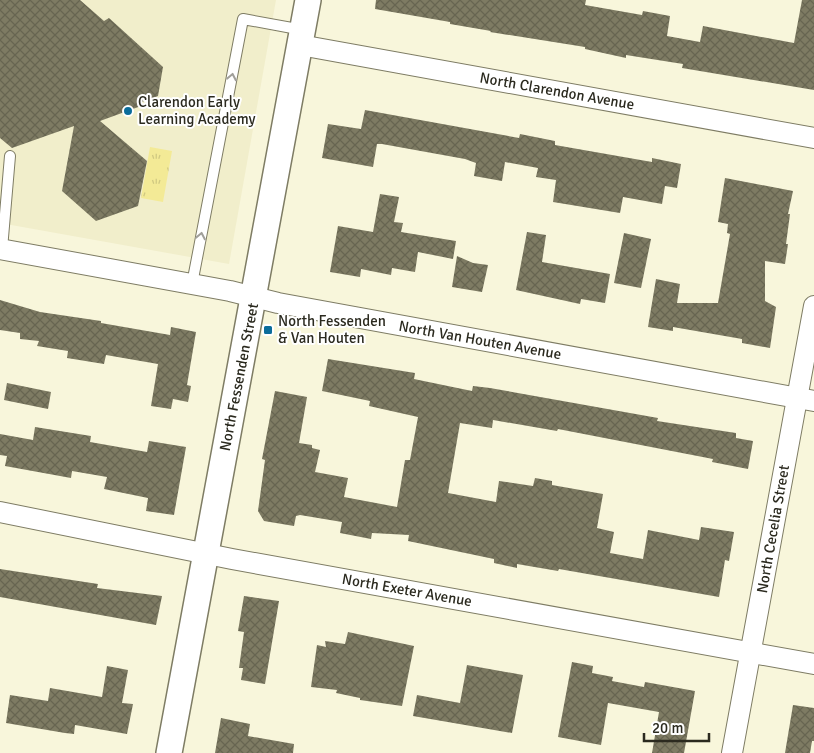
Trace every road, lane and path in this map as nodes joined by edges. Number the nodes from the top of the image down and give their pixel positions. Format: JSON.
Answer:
{"nodes":[{"id":1,"x":308,"y":0,"type":"edge"},
{"id":2,"x":302,"y":38,"type":"junction"},
{"id":3,"x":814,"y":138,"type":"edge"},
{"id":4,"x":10,"y":156,"type":"dead end"},
{"id":5,"x":1,"y":249,"type":"edge"},
{"id":6,"x":192,"y":284,"type":"junction"},
{"id":7,"x":254,"y":297,"type":"junction"},
{"id":8,"x":814,"y":306,"type":"edge"},
{"id":9,"x":805,"y":399,"type":"edge"},
{"id":10,"x":0,"y":512,"type":"edge"},
{"id":11,"x":206,"y":553,"type":"junction"},
{"id":12,"x":751,"y":652,"type":"junction"},
{"id":13,"x":814,"y":664,"type":"edge"},
{"id":14,"x":169,"y":753,"type":"edge"},
{"id":15,"x":732,"y":753,"type":"edge"}],
"edges":[{"from":1,"to":2,"type":"street","name":"North Fessenden Street"},
{"from":2,"to":3,"type":"street","name":"North Clarendon Avenue"},
{"from":6,"to":2,"type":"lane","one_way":true},
{"from":2,"to":7,"type":"street","name":"North Fessenden Street"},
{"from":4,"to":5,"type":"lane"},
{"from":5,"to":6,"type":"street","name":"North Van Houten Avenue"},
{"from":6,"to":7,"type":"street","name":"North Van Houten Avenue"},
{"from":7,"to":9,"type":"street","name":"North Van Houten Avenue"},
{"from":7,"to":11,"type":"street","name":"North Fessenden Street"},
{"from":8,"to":9,"type":"street","name":"North Cecelia Street"},
{"from":9,"to":12,"type":"street","name":"North Cecelia Street"},
{"from":10,"to":11,"type":"street","name":"North Exeter Avenue"},
{"from":11,"to":12,"type":"street","name":"North Exeter Avenue"},
{"from":11,"to":14,"type":"street","name":"North Fessenden Street"},
{"from":12,"to":13,"type":"street","name":"North Exeter Avenue"},
{"from":12,"to":15,"type":"street","name":"North Cecelia Street"}]}
